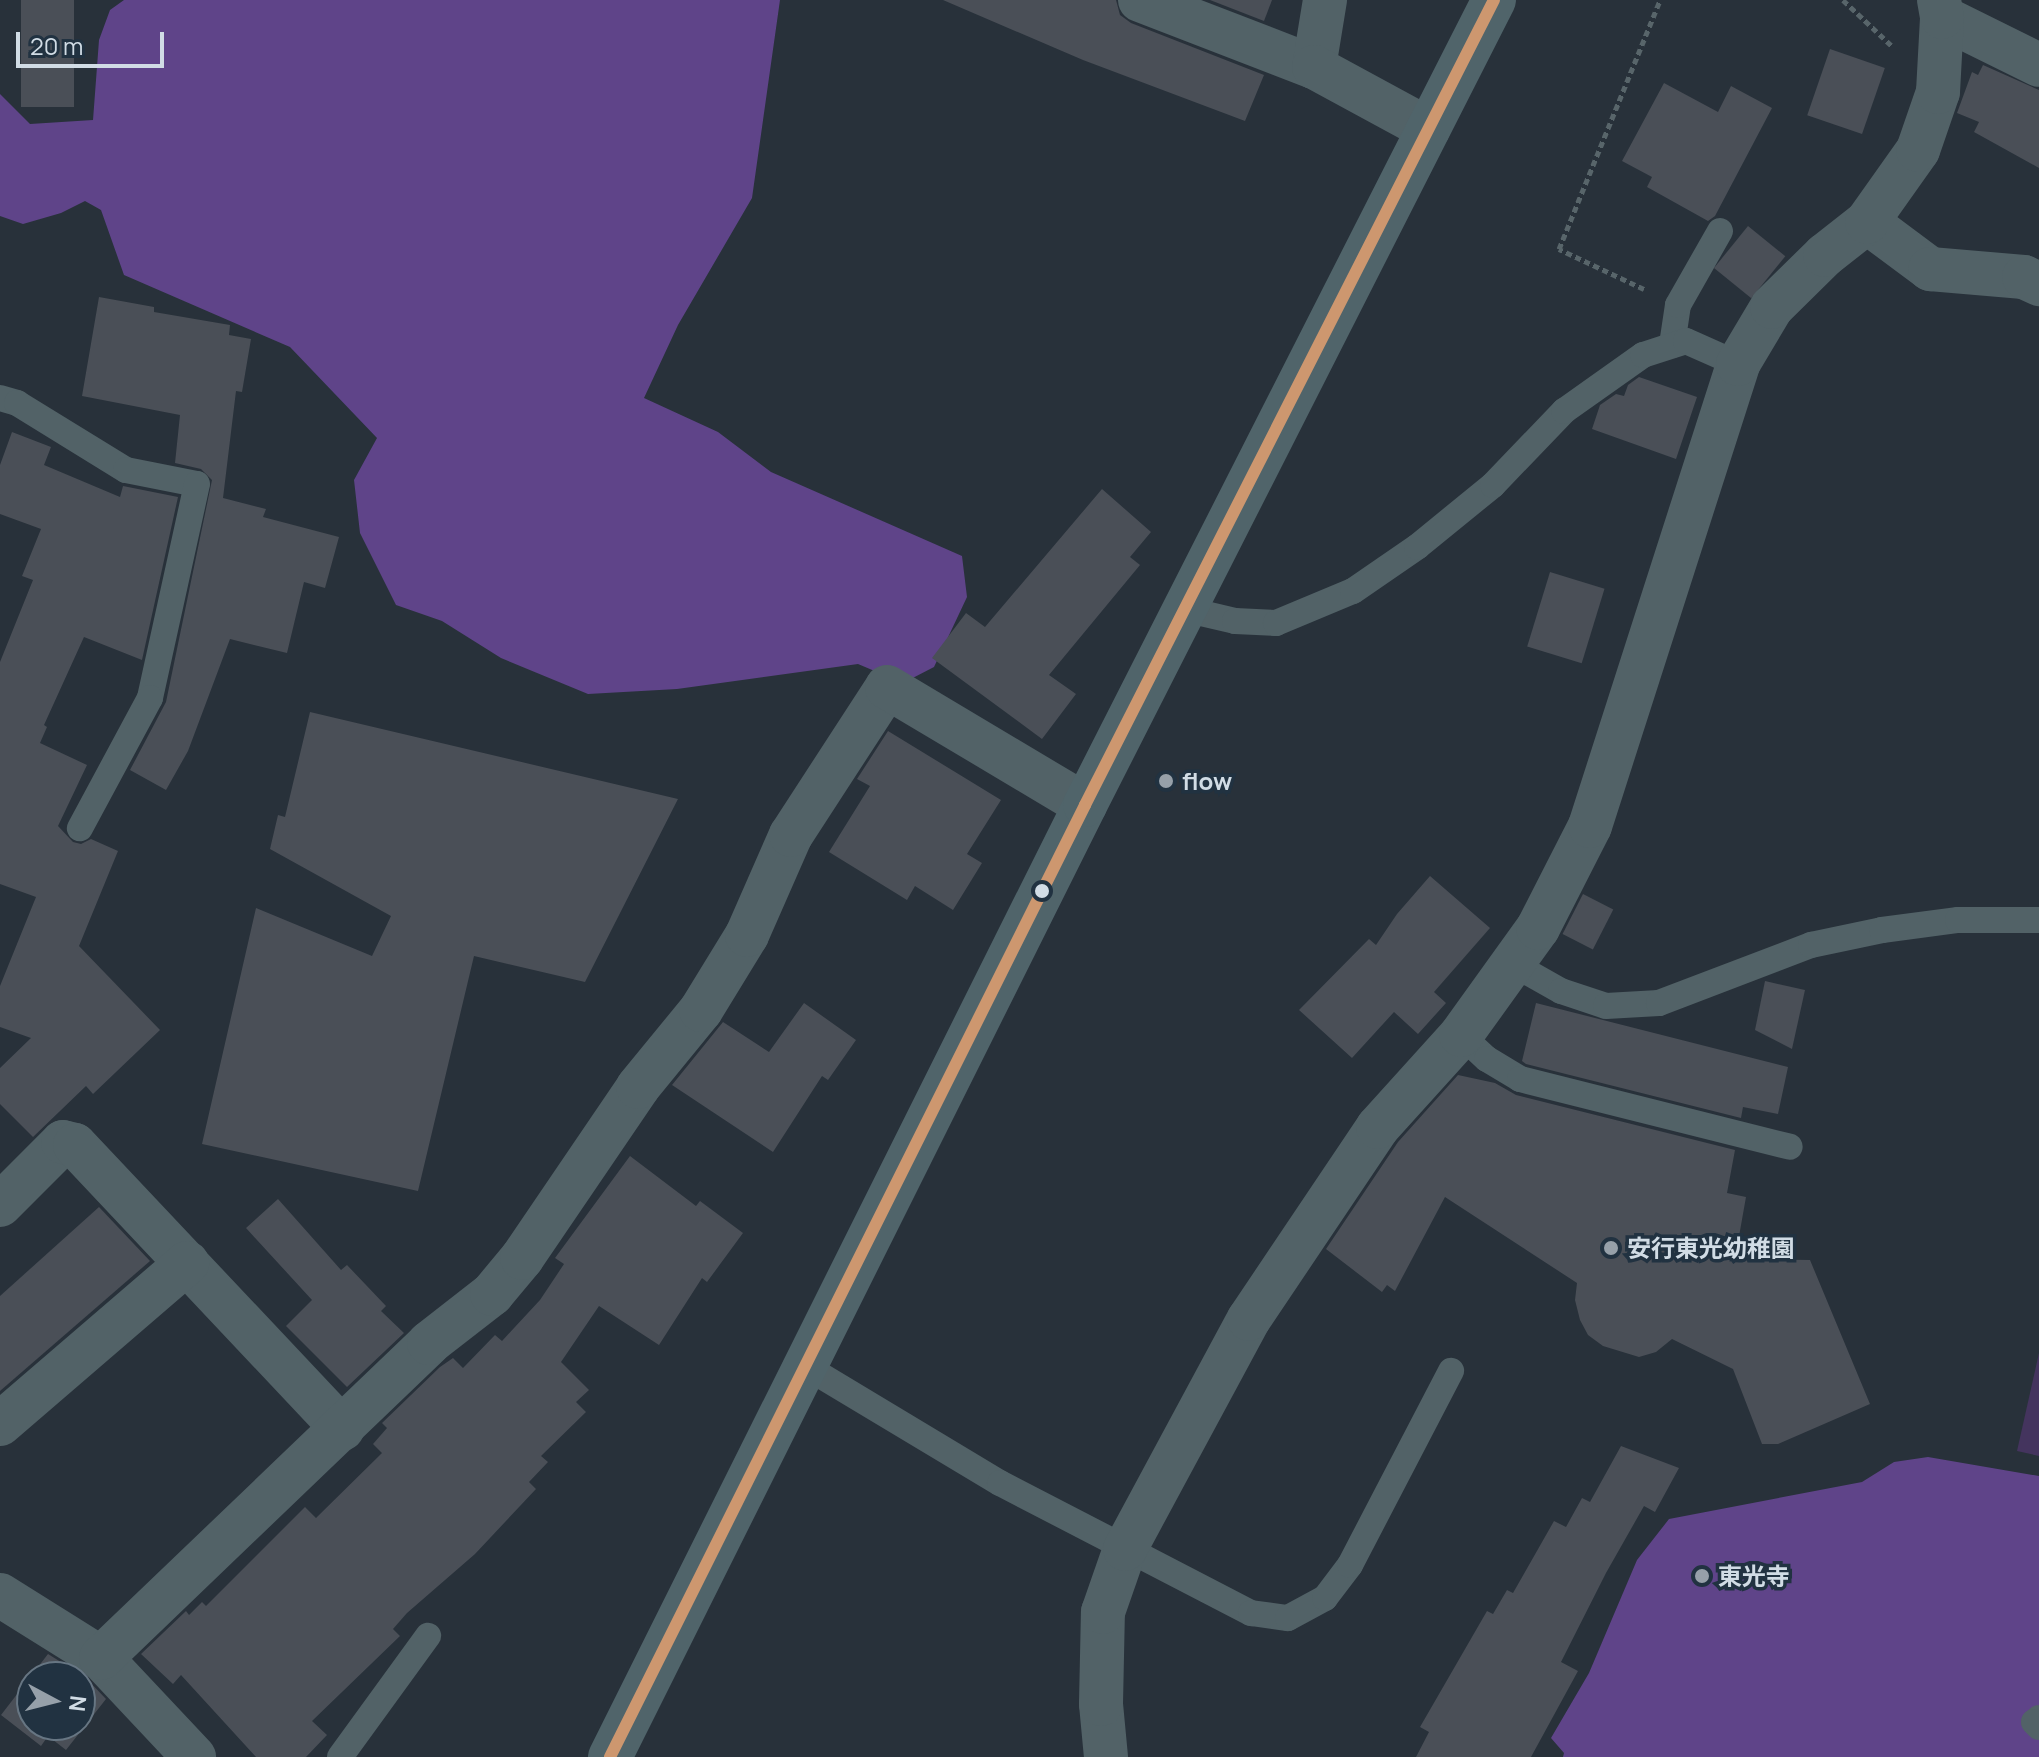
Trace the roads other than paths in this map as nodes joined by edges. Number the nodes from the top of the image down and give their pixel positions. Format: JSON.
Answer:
{"nodes":[{"id":1,"x":1140,"y":0,"type":"edge"},
{"id":2,"x":1325,"y":0,"type":"edge"},
{"id":3,"x":1494,"y":0,"type":"edge"},
{"id":4,"x":1941,"y":9,"type":"edge"},
{"id":5,"x":2039,"y":65,"type":"edge"},
{"id":6,"x":1314,"y":67,"type":"junction"},
{"id":7,"x":1428,"y":129,"type":"junction"},
{"id":8,"x":1867,"y":222,"type":"junction"},
{"id":9,"x":1720,"y":231,"type":"dead end"},
{"id":10,"x":2039,"y":284,"type":"edge"},
{"id":11,"x":1672,"y":345,"type":"junction"},
{"id":12,"x":1738,"y":364,"type":"junction"},
{"id":13,"x":0,"y":398,"type":"edge"},
{"id":14,"x":1184,"y":609,"type":"junction"},
{"id":15,"x":1085,"y":805,"type":"junction"},
{"id":16,"x":80,"y":828,"type":"dead end"},
{"id":17,"x":2039,"y":920,"type":"edge"},
{"id":18,"x":1513,"y":964,"type":"junction"},
{"id":19,"x":1461,"y":1035,"type":"junction"},
{"id":20,"x":1790,"y":1147,"type":"dead end"},
{"id":21,"x":0,"y":1205,"type":"edge"},
{"id":22,"x":187,"y":1263,"type":"junction"},
{"id":23,"x":805,"y":1366,"type":"junction"},
{"id":24,"x":1451,"y":1371,"type":"dead end"},
{"id":25,"x":0,"y":1424,"type":"edge"},
{"id":26,"x":343,"y":1429,"type":"junction"},
{"id":27,"x":1125,"y":1549,"type":"junction"},
{"id":28,"x":0,"y":1595,"type":"edge"},
{"id":29,"x":428,"y":1636,"type":"dead end"},
{"id":30,"x":101,"y":1658,"type":"junction"},
{"id":31,"x":2039,"y":1718,"type":"edge"},
{"id":32,"x":2039,"y":1727,"type":"edge"},
{"id":33,"x":194,"y":1757,"type":"edge"},
{"id":34,"x":340,"y":1757,"type":"edge"},
{"id":35,"x":610,"y":1757,"type":"edge"},
{"id":36,"x":1106,"y":1757,"type":"edge"}],
"edges":[{"from":1,"to":6,"type":"street"},
{"from":2,"to":6,"type":"street"},
{"from":3,"to":7,"type":"main road"},
{"from":4,"to":5,"type":"street"},
{"from":4,"to":8,"type":"street"},
{"from":6,"to":7,"type":"street"},
{"from":7,"to":14,"type":"main road"},
{"from":8,"to":10,"type":"street"},
{"from":8,"to":12,"type":"street"},
{"from":9,"to":11,"type":"lane"},
{"from":11,"to":12,"type":"lane"},
{"from":11,"to":14,"type":"lane"},
{"from":12,"to":18,"type":"street"},
{"from":13,"to":16,"type":"lane"},
{"from":14,"to":15,"type":"main road"},
{"from":15,"to":23,"type":"main road"},
{"from":15,"to":26,"type":"street"},
{"from":17,"to":18,"type":"lane"},
{"from":18,"to":19,"type":"street"},
{"from":19,"to":20,"type":"lane"},
{"from":19,"to":27,"type":"street"},
{"from":21,"to":22,"type":"street"},
{"from":22,"to":25,"type":"street"},
{"from":22,"to":26,"type":"street"},
{"from":23,"to":27,"type":"lane"},
{"from":23,"to":35,"type":"main road"},
{"from":24,"to":27,"type":"lane"},
{"from":26,"to":30,"type":"street"},
{"from":27,"to":36,"type":"street"},
{"from":28,"to":30,"type":"street"},
{"from":29,"to":34,"type":"lane"},
{"from":30,"to":33,"type":"street"},
{"from":31,"to":32,"type":"lane"}]}
